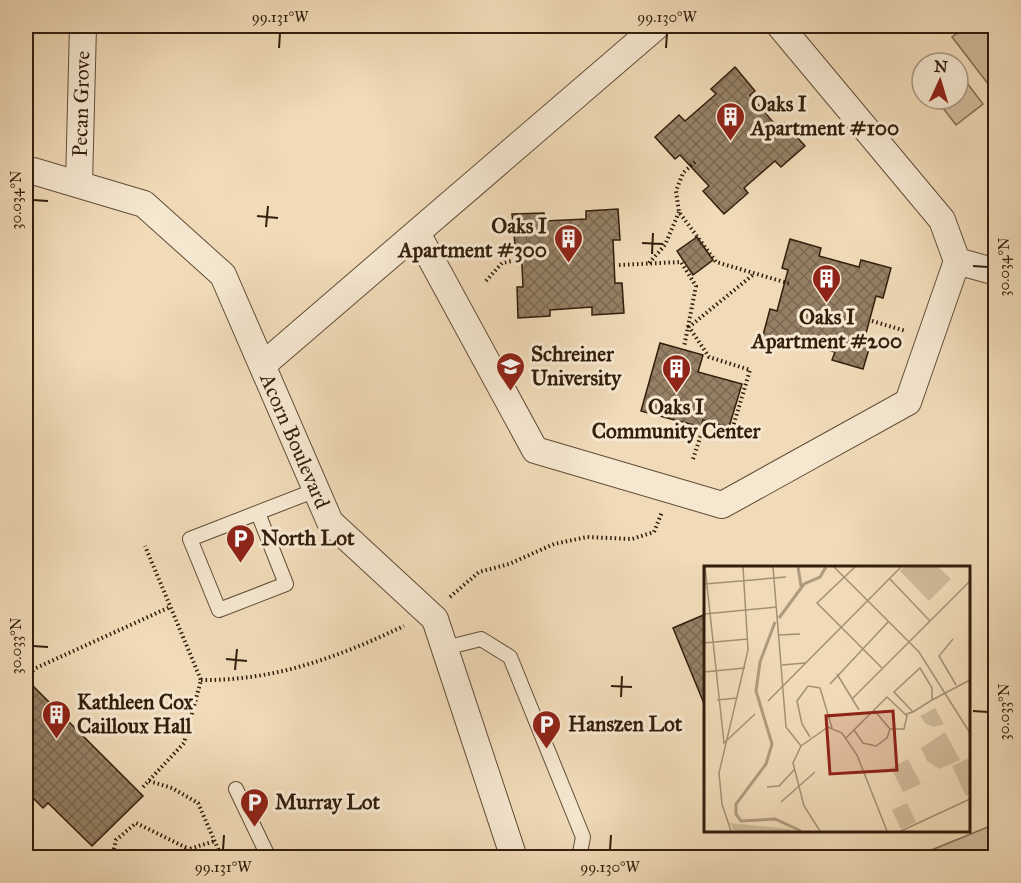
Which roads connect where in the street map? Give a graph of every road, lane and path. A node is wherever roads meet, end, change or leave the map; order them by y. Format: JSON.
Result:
{"nodes":[{"id":1,"x":83,"y":26,"type":"edge"},
{"id":2,"x":657,"y":26,"type":"edge"},
{"id":3,"x":780,"y":26,"type":"edge"},
{"id":4,"x":695,"y":162,"type":"dead end"},
{"id":5,"x":26,"y":172,"type":"edge"},
{"id":6,"x":79,"y":184,"type":"junction"},
{"id":7,"x":679,"y":212,"type":"junction"},
{"id":8,"x":417,"y":233,"type":"junction"},
{"id":9,"x":527,"y":258,"type":"dead end"},
{"id":10,"x":957,"y":261,"type":"junction"},
{"id":11,"x":648,"y":264,"type":"junction"},
{"id":12,"x":619,"y":265,"type":"dead end"},
{"id":13,"x":996,"y":272,"type":"edge"},
{"id":14,"x":754,"y":274,"type":"junction"},
{"id":15,"x":486,"y":281,"type":"dead end"},
{"id":16,"x":791,"y":284,"type":"dead end"},
{"id":17,"x":872,"y":321,"type":"dead end"},
{"id":18,"x":689,"y":327,"type":"junction"},
{"id":19,"x":930,"y":339,"type":"junction"},
{"id":20,"x":684,"y":346,"type":"dead end"},
{"id":21,"x":264,"y":364,"type":"junction"},
{"id":22,"x":693,"y":459,"type":"dead end"},
{"id":23,"x":316,"y":490,"type":"junction"},
{"id":24,"x":663,"y":509,"type":"dead end"},
{"id":25,"x":258,"y":513,"type":"junction"},
{"id":26,"x":144,"y":546,"type":"dead end"},
{"id":27,"x":445,"y":601,"type":"dead end"},
{"id":28,"x":170,"y":607,"type":"junction"},
{"id":29,"x":414,"y":621,"type":"dead end"},
{"id":30,"x":445,"y":648,"type":"junction"},
{"id":31,"x":26,"y":677,"type":"edge"},
{"id":32,"x":201,"y":681,"type":"junction"},
{"id":33,"x":149,"y":781,"type":"junction"},
{"id":34,"x":143,"y":787,"type":"dead end"},
{"id":35,"x":236,"y":789,"type":"dead end"},
{"id":36,"x":214,"y":841,"type":"junction"},
{"id":37,"x":189,"y":849,"type":"junction"},
{"id":38,"x":112,"y":858,"type":"edge"},
{"id":39,"x":175,"y":858,"type":"edge"},
{"id":40,"x":222,"y":858,"type":"edge"},
{"id":41,"x":269,"y":858,"type":"edge"},
{"id":42,"x":514,"y":858,"type":"edge"},
{"id":43,"x":579,"y":858,"type":"edge"}],
"edges":[{"from":1,"to":6,"type":"street","name":"Pecan Grove"},
{"from":2,"to":8,"type":"street"},
{"from":3,"to":10,"type":"street"},
{"from":4,"to":7,"type":"path"},
{"from":5,"to":6,"type":"street","name":"Acorn Boulevard"},
{"from":6,"to":21,"type":"street","name":"Acorn Boulevard"},
{"from":7,"to":11,"type":"path"},
{"from":7,"to":14,"type":"path"},
{"from":8,"to":19,"type":"street"},
{"from":8,"to":21,"type":"street"},
{"from":9,"to":15,"type":"path"},
{"from":10,"to":13,"type":"street"},
{"from":10,"to":19,"type":"street"},
{"from":11,"to":12,"type":"path"},
{"from":11,"to":18,"type":"path"},
{"from":14,"to":16,"type":"path"},
{"from":14,"to":18,"type":"path"},
{"from":17,"to":19,"type":"path"},
{"from":18,"to":20,"type":"path"},
{"from":18,"to":22,"type":"path"},
{"from":21,"to":23,"type":"street","name":"Acorn Boulevard"},
{"from":23,"to":25,"type":"lane"},
{"from":23,"to":30,"type":"street","name":"Acorn Boulevard"},
{"from":24,"to":27,"type":"path"},
{"from":25,"to":25,"type":"lane"},
{"from":26,"to":28,"type":"path"},
{"from":28,"to":31,"type":"path"},
{"from":28,"to":32,"type":"path"},
{"from":29,"to":32,"type":"path"},
{"from":30,"to":42,"type":"street","name":"Acorn Boulevard"},
{"from":30,"to":43,"type":"lane"},
{"from":32,"to":33,"type":"path"},
{"from":33,"to":34,"type":"path"},
{"from":33,"to":36,"type":"path"},
{"from":35,"to":41,"type":"lane"},
{"from":36,"to":37,"type":"path"},
{"from":36,"to":40,"type":"path"},
{"from":37,"to":38,"type":"path"},
{"from":37,"to":39,"type":"path"}]}
